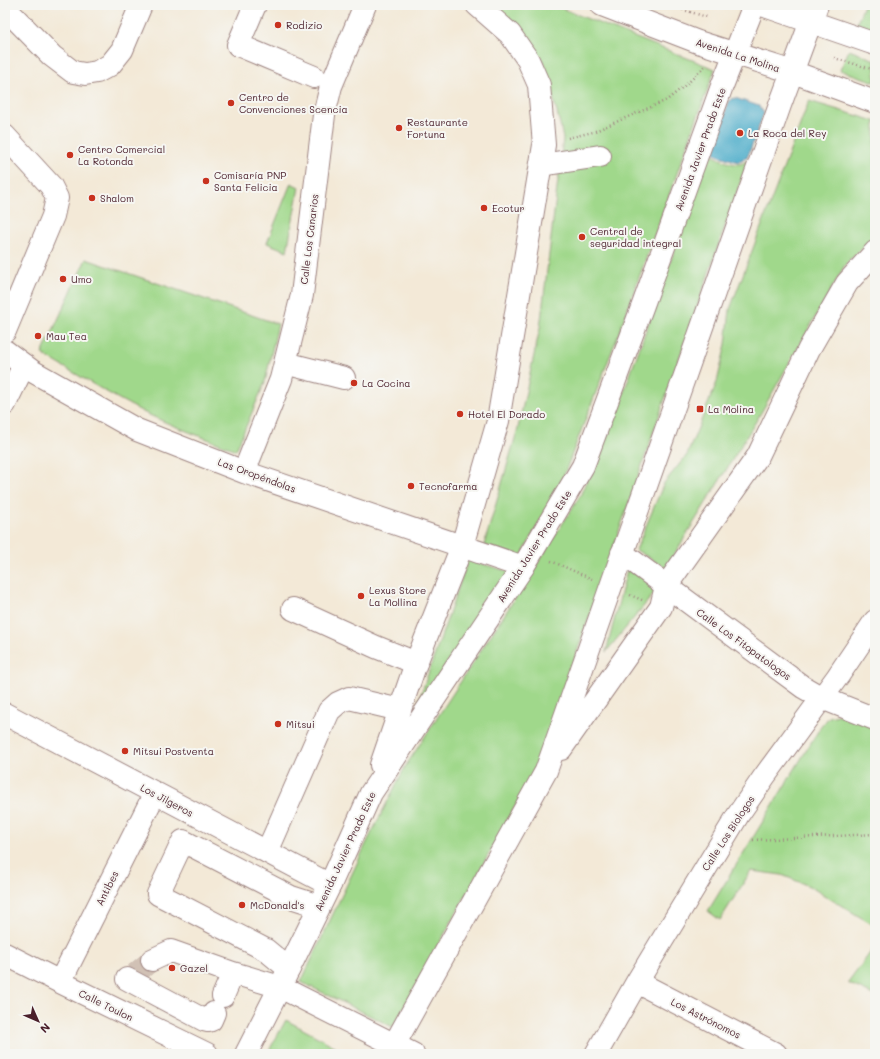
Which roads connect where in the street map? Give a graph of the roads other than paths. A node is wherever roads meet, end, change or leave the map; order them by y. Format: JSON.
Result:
{"nodes":[{"id":1,"x":141,"y":5,"type":"edge"},
{"id":2,"x":255,"y":5,"type":"edge"},
{"id":3,"x":365,"y":5,"type":"edge"},
{"id":4,"x":477,"y":5,"type":"edge"},
{"id":5,"x":602,"y":5,"type":"edge"},
{"id":6,"x":754,"y":5,"type":"edge"},
{"id":7,"x":762,"y":5,"type":"edge"},
{"id":8,"x":5,"y":8,"type":"edge"},
{"id":9,"x":814,"y":14,"type":"edge"},
{"id":10,"x":875,"y":44,"type":"edge"},
{"id":11,"x":734,"y":54,"type":"junction"},
{"id":12,"x":793,"y":72,"type":"junction"},
{"id":13,"x":314,"y":77,"type":"dead end"},
{"id":14,"x":875,"y":102,"type":"edge"},
{"id":15,"x":5,"y":136,"type":"edge"},
{"id":16,"x":542,"y":155,"type":"junction"},
{"id":17,"x":600,"y":156,"type":"dead end"},
{"id":18,"x":875,"y":252,"type":"edge"},
{"id":19,"x":5,"y":331,"type":"edge"},
{"id":20,"x":5,"y":351,"type":"edge"},
{"id":21,"x":285,"y":363,"type":"junction"},
{"id":22,"x":24,"y":365,"type":"junction"},
{"id":23,"x":344,"y":378,"type":"dead end"},
{"id":24,"x":5,"y":404,"type":"edge"},
{"id":25,"x":244,"y":472,"type":"junction"},
{"id":26,"x":462,"y":546,"type":"junction"},
{"id":27,"x":622,"y":553,"type":"junction"},
{"id":28,"x":523,"y":567,"type":"junction"},
{"id":29,"x":666,"y":586,"type":"junction"},
{"id":30,"x":293,"y":609,"type":"dead end"},
{"id":31,"x":875,"y":621,"type":"edge"},
{"id":32,"x":416,"y":663,"type":"junction"},
{"id":33,"x":822,"y":698,"type":"junction"},
{"id":34,"x":400,"y":710,"type":"junction"},
{"id":35,"x":5,"y":714,"type":"edge"},
{"id":36,"x":875,"y":719,"type":"edge"},
{"id":37,"x":546,"y":771,"type":"junction"},
{"id":38,"x":155,"y":793,"type":"junction"},
{"id":39,"x":371,"y":794,"type":"junction"},
{"id":40,"x":267,"y":852,"type":"junction"},
{"id":41,"x":330,"y":886,"type":"junction"},
{"id":42,"x":319,"y":906,"type":"junction"},
{"id":43,"x":5,"y":954,"type":"edge"},
{"id":44,"x":152,"y":960,"type":"tunnel mouth"},
{"id":45,"x":233,"y":973,"type":"junction"},
{"id":46,"x":285,"y":978,"type":"junction"},
{"id":47,"x":60,"y":982,"type":"junction"},
{"id":48,"x":637,"y":982,"type":"junction"},
{"id":49,"x":96,"y":1000,"type":"junction"},
{"id":50,"x":391,"y":1049,"type":"edge"},
{"id":51,"x":207,"y":1054,"type":"edge"},
{"id":52,"x":246,"y":1054,"type":"edge"},
{"id":53,"x":413,"y":1054,"type":"edge"},
{"id":54,"x":596,"y":1054,"type":"edge"},
{"id":55,"x":776,"y":1054,"type":"edge"}],
"edges":[{"from":1,"to":8,"type":"main road"},
{"from":2,"to":13,"type":"main road"},
{"from":3,"to":21,"type":"main road","name":"Calle Los Canarios"},
{"from":4,"to":16,"type":"main road"},
{"from":5,"to":11,"type":"main road","name":"Avenida La Molina"},
{"from":6,"to":11,"type":"main road","name":"Avenida Javier Prado Este"},
{"from":7,"to":9,"type":"main road"},
{"from":9,"to":10,"type":"main road"},
{"from":9,"to":12,"type":"main road"},
{"from":11,"to":12,"type":"main road","name":"Avenida La Molina"},
{"from":11,"to":28,"type":"main road","name":"Avenida Javier Prado Este"},
{"from":12,"to":14,"type":"main road","name":"Avenida La Molina"},
{"from":12,"to":27,"type":"main road"},
{"from":15,"to":19,"type":"main road"},
{"from":16,"to":17,"type":"main road"},
{"from":16,"to":26,"type":"main road"},
{"from":18,"to":29,"type":"main road"},
{"from":20,"to":22,"type":"main road","name":"Las Oropéndolas"},
{"from":21,"to":23,"type":"main road"},
{"from":21,"to":25,"type":"main road","name":"Calle Los Canarios"},
{"from":22,"to":24,"type":"main road"},
{"from":22,"to":25,"type":"main road","name":"Las Oropéndolas"},
{"from":25,"to":26,"type":"main road","name":"Las Oropéndolas"},
{"from":26,"to":28,"type":"main road","name":"Las Oropéndolas"},
{"from":26,"to":32,"type":"main road"},
{"from":27,"to":29,"type":"main road","name":"Calle Los Fitopatologos"},
{"from":27,"to":37,"type":"main road"},
{"from":28,"to":39,"type":"main road","name":"Avenida Javier Prado Este"},
{"from":29,"to":33,"type":"main road","name":"Calle Los Fitopatologos"},
{"from":29,"to":37,"type":"main road"},
{"from":30,"to":32,"type":"main road"},
{"from":31,"to":33,"type":"main road","name":"Calle Los Biologos"},
{"from":32,"to":34,"type":"main road"},
{"from":33,"to":36,"type":"main road","name":"Calle Los Fitopatologos"},
{"from":33,"to":48,"type":"main road","name":"Calle Los Biologos"},
{"from":34,"to":39,"type":"main road"},
{"from":34,"to":40,"type":"main road"},
{"from":35,"to":38,"type":"main road","name":"Los Jilgeros"},
{"from":37,"to":50,"type":"main road"},
{"from":38,"to":40,"type":"main road","name":"Los Jilgeros"},
{"from":38,"to":47,"type":"main road","name":"Antibes"},
{"from":39,"to":41,"type":"main road","name":"Avenida Javier Prado Este"},
{"from":40,"to":41,"type":"main road","name":"Los Jilgeros"},
{"from":41,"to":42,"type":"main road","name":"Avenida Javier Prado Este"},
{"from":42,"to":46,"type":"main road","name":"Avenida Javier Prado Este"},
{"from":42,"to":46,"type":"main road"},
{"from":43,"to":47,"type":"main road","name":"Calle Toulon"},
{"from":44,"to":45,"type":"main road"},
{"from":45,"to":46,"type":"main road"},
{"from":45,"to":49,"type":"main road"},
{"from":46,"to":50,"type":"main road"},
{"from":46,"to":52,"type":"main road","name":"Avenida Javier Prado Este"},
{"from":47,"to":49,"type":"main road","name":"Calle Toulon"},
{"from":48,"to":54,"type":"main road","name":"Calle Los Biologos"},
{"from":48,"to":55,"type":"main road","name":"Los Astrónomos"},
{"from":49,"to":51,"type":"main road","name":"Calle Toulon"},
{"from":50,"to":53,"type":"main road"}]}
